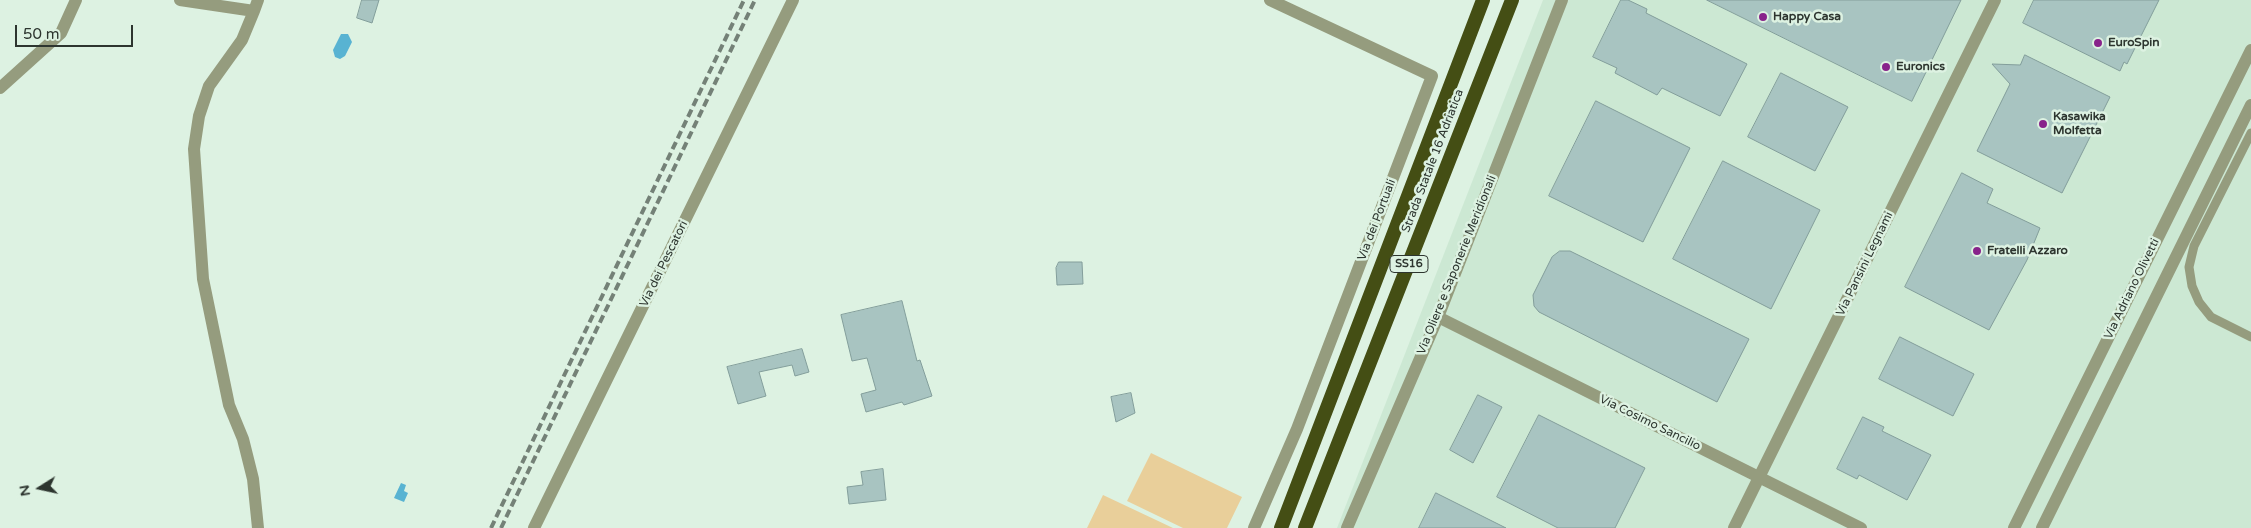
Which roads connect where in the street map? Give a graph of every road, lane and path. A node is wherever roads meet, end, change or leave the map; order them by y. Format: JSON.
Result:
{"nodes":[{"id":1,"x":76,"y":0,"type":"edge"},
{"id":2,"x":180,"y":0,"type":"edge"},
{"id":3,"x":793,"y":0,"type":"edge"},
{"id":4,"x":1270,"y":0,"type":"edge"},
{"id":5,"x":1484,"y":0,"type":"edge"},
{"id":6,"x":1512,"y":0,"type":"edge"},
{"id":7,"x":1562,"y":0,"type":"edge"},
{"id":8,"x":1996,"y":0,"type":"edge"},
{"id":9,"x":256,"y":6,"type":"edge"},
{"id":10,"x":2251,"y":50,"type":"edge"},
{"id":11,"x":0,"y":88,"type":"edge"},
{"id":12,"x":2251,"y":105,"type":"edge"},
{"id":13,"x":2251,"y":133,"type":"edge"},
{"id":14,"x":1438,"y":317,"type":"junction"},
{"id":15,"x":2251,"y":337,"type":"edge"},
{"id":16,"x":1759,"y":477,"type":"junction"},
{"id":17,"x":258,"y":528,"type":"edge"},
{"id":18,"x":534,"y":528,"type":"edge"},
{"id":19,"x":1254,"y":528,"type":"edge"},
{"id":20,"x":1281,"y":528,"type":"edge"},
{"id":21,"x":1305,"y":528,"type":"edge"},
{"id":22,"x":1347,"y":528,"type":"edge"},
{"id":23,"x":1734,"y":528,"type":"edge"},
{"id":24,"x":1861,"y":528,"type":"edge"},
{"id":25,"x":2014,"y":528,"type":"edge"},
{"id":26,"x":2042,"y":528,"type":"edge"}],
"edges":[{"from":1,"to":11,"type":"street"},
{"from":2,"to":9,"type":"street"},
{"from":3,"to":18,"type":"street","name":"Via dei Pescatori"},
{"from":4,"to":19,"type":"street","name":"Via dei Portuali"},
{"from":5,"to":20,"type":"highway","name":"Strada Statale 16 Adriatica","number":"SS16"},
{"from":6,"to":21,"type":"highway","name":"Strada Statale 16 Adriatica","number":"SS16"},
{"from":7,"to":14,"type":"street","name":"Via Oliere e Saponerie Meridionali"},
{"from":8,"to":16,"type":"street","name":"Via Pansini Legnami"},
{"from":9,"to":17,"type":"street"},
{"from":10,"to":25,"type":"street","name":"Via Adriano Olivetti"},
{"from":12,"to":26,"type":"street"},
{"from":13,"to":15,"type":"lane"},
{"from":14,"to":16,"type":"street","name":"Via Cosimo Sancilio"},
{"from":14,"to":22,"type":"street","name":"Via Oliere e Saponerie Meridionali"},
{"from":16,"to":23,"type":"street","name":"Via Pansini Legnami"},
{"from":16,"to":24,"type":"street","name":"Via Cosimo Sancilio"}]}
